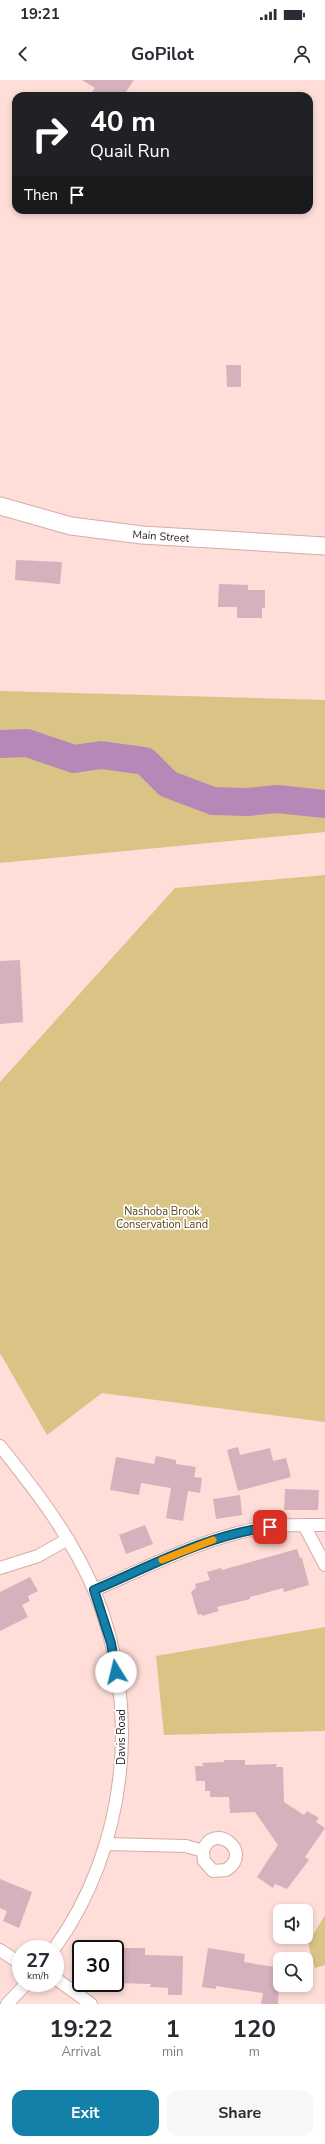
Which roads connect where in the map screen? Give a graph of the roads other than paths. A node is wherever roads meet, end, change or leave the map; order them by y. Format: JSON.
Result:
{"nodes":[{"id":1,"x":0,"y":506,"type":"edge"},
{"id":2,"x":325,"y":546,"type":"edge"},
{"id":3,"x":0,"y":1446,"type":"edge"},
{"id":4,"x":304,"y":1525,"type":"junction"},
{"id":5,"x":325,"y":1525,"type":"edge"},
{"id":6,"x":68,"y":1539,"type":"junction"},
{"id":7,"x":325,"y":1565,"type":"edge"},
{"id":8,"x":0,"y":1568,"type":"edge"},
{"id":9,"x":94,"y":1590,"type":"junction"},
{"id":10,"x":106,"y":1844,"type":"junction"},
{"id":11,"x":203,"y":1851,"type":"dead end"},
{"id":12,"x":61,"y":1940,"type":"edge"},
{"id":13,"x":0,"y":1950,"type":"edge"},
{"id":14,"x":12,"y":1958,"type":"edge"},
{"id":15,"x":64,"y":1984,"type":"edge"},
{"id":16,"x":18,"y":1992,"type":"edge"},
{"id":17,"x":7,"y":2004,"type":"edge"},
{"id":18,"x":91,"y":2004,"type":"edge"}],
"edges":[{"from":1,"to":2,"type":"main road","name":"Main Street"},
{"from":3,"to":6,"type":"street","name":"Davis Road"},
{"from":4,"to":5,"type":"street"},
{"from":4,"to":7,"type":"street"},
{"from":4,"to":9,"type":"street"},
{"from":6,"to":8,"type":"street"},
{"from":6,"to":9,"type":"street","name":"Davis Road"},
{"from":9,"to":10,"type":"street","name":"Davis Road"},
{"from":10,"to":11,"type":"street"},
{"from":10,"to":12,"type":"street","name":"Davis Road"},
{"from":13,"to":14,"type":"street"},
{"from":15,"to":18,"type":"street"},
{"from":16,"to":17,"type":"street"}]}
